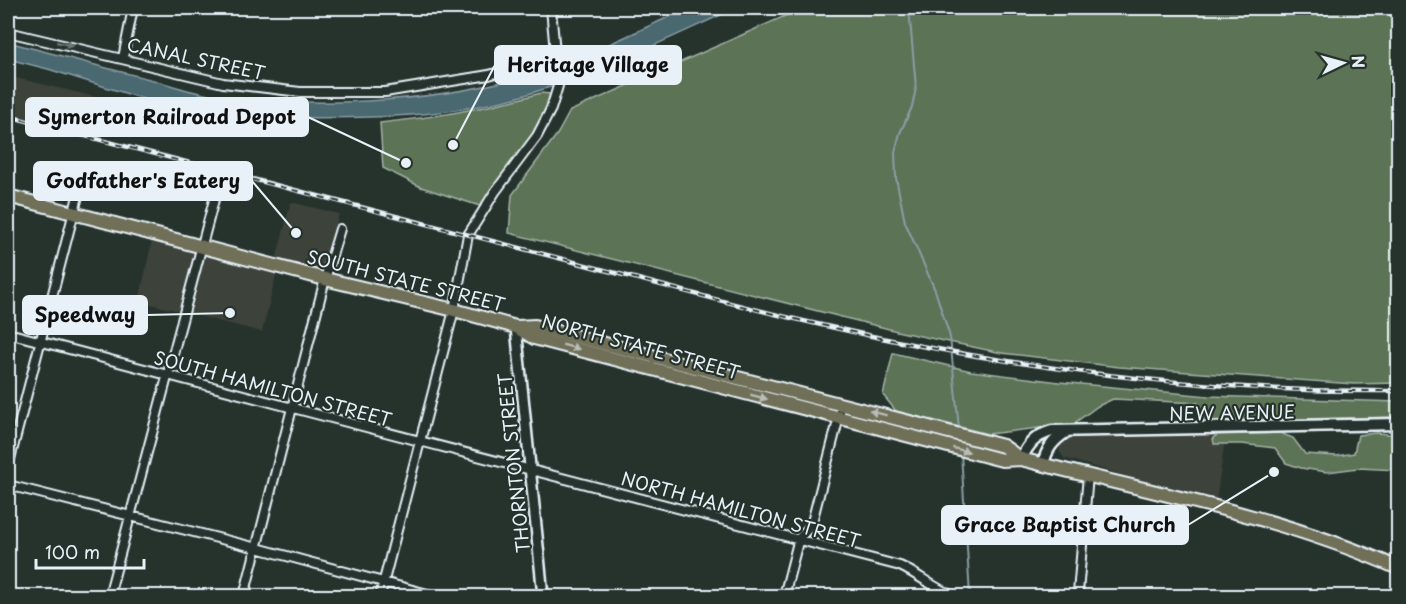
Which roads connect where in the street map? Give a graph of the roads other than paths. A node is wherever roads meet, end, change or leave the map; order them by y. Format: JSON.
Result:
{"nodes":[{"id":1,"x":133,"y":8,"type":"edge"},
{"id":2,"x":551,"y":8,"type":"edge"},
{"id":3,"x":8,"y":32,"type":"edge"},
{"id":4,"x":556,"y":56,"type":"junction"},
{"id":5,"x":123,"y":58,"type":"junction"},
{"id":6,"x":85,"y":169,"type":"dead end"},
{"id":7,"x":8,"y":196,"type":"edge"},
{"id":8,"x":215,"y":196,"type":"dead end"},
{"id":9,"x":73,"y":215,"type":"junction"},
{"id":10,"x":340,"y":229,"type":"dead end"},
{"id":11,"x":201,"y":247,"type":"junction"},
{"id":12,"x":325,"y":279,"type":"junction"},
{"id":13,"x":454,"y":310,"type":"junction"},
{"id":14,"x":516,"y":327,"type":"junction"},
{"id":15,"x":8,"y":333,"type":"edge"},
{"id":16,"x":40,"y":342,"type":"junction"},
{"id":17,"x":166,"y":375,"type":"junction"},
{"id":18,"x":842,"y":404,"type":"junction"},
{"id":19,"x":293,"y":409,"type":"junction"},
{"id":20,"x":839,"y":418,"type":"junction"},
{"id":21,"x":1398,"y":424,"type":"edge"},
{"id":22,"x":1066,"y":432,"type":"junction"},
{"id":23,"x":420,"y":442,"type":"junction"},
{"id":24,"x":1021,"y":459,"type":"junction"},
{"id":25,"x":1043,"y":464,"type":"junction"},
{"id":26,"x":8,"y":467,"type":"edge"},
{"id":27,"x":531,"y":470,"type":"junction"},
{"id":28,"x":1088,"y":475,"type":"junction"},
{"id":29,"x":8,"y":485,"type":"edge"},
{"id":30,"x":130,"y":517,"type":"junction"},
{"id":31,"x":799,"y":538,"type":"junction"},
{"id":32,"x":257,"y":548,"type":"junction"},
{"id":33,"x":1398,"y":568,"type":"edge"},
{"id":34,"x":383,"y":584,"type":"junction"},
{"id":35,"x":936,"y":593,"type":"edge"},
{"id":36,"x":953,"y":596,"type":"edge"},
{"id":37,"x":109,"y":597,"type":"edge"},
{"id":38,"x":244,"y":597,"type":"edge"},
{"id":39,"x":380,"y":597,"type":"edge"},
{"id":40,"x":435,"y":597,"type":"edge"},
{"id":41,"x":543,"y":597,"type":"edge"},
{"id":42,"x":784,"y":597,"type":"edge"},
{"id":43,"x":1080,"y":597,"type":"edge"}],
"edges":[{"from":1,"to":5,"type":"street"},
{"from":2,"to":4,"type":"street"},
{"from":3,"to":5,"type":"street","name":"CANAL STREET","one_way":true},
{"from":4,"to":5,"type":"street","name":"CANAL STREET"},
{"from":4,"to":13,"type":"street"},
{"from":6,"to":9,"type":"street"},
{"from":7,"to":9,"type":"main road","name":"SOUTH STATE STREET"},
{"from":8,"to":11,"type":"street"},
{"from":9,"to":11,"type":"main road","name":"SOUTH STATE STREET"},
{"from":9,"to":16,"type":"street"},
{"from":10,"to":12,"type":"street"},
{"from":11,"to":12,"type":"main road","name":"SOUTH STATE STREET"},
{"from":11,"to":17,"type":"street"},
{"from":12,"to":13,"type":"main road","name":"SOUTH STATE STREET"},
{"from":12,"to":19,"type":"street"},
{"from":13,"to":14,"type":"main road","name":"SOUTH STATE STREET"},
{"from":13,"to":23,"type":"street"},
{"from":14,"to":18,"type":"main road","name":"NORTH STATE STREET"},
{"from":14,"to":20,"type":"main road","name":"NORTH STATE STREET","one_way":true},
{"from":14,"to":27,"type":"street","name":"THORNTON STREET"},
{"from":15,"to":16,"type":"street","name":"SOUTH HAMILTON STREET"},
{"from":16,"to":17,"type":"street","name":"SOUTH HAMILTON STREET"},
{"from":16,"to":26,"type":"street"},
{"from":17,"to":19,"type":"street","name":"SOUTH HAMILTON STREET"},
{"from":17,"to":30,"type":"street"},
{"from":18,"to":20,"type":"street"},
{"from":24,"to":18,"type":"main road","name":"NORTH STATE STREET","one_way":true},
{"from":19,"to":23,"type":"street","name":"SOUTH HAMILTON STREET"},
{"from":19,"to":32,"type":"street"},
{"from":20,"to":24,"type":"main road","name":"NORTH STATE STREET","one_way":true},
{"from":20,"to":31,"type":"street"},
{"from":21,"to":22,"type":"main road","name":"NEW AVENUE"},
{"from":22,"to":24,"type":"main road","name":"NEW AVENUE"},
{"from":22,"to":25,"type":"main road"},
{"from":23,"to":27,"type":"street","name":"SOUTH HAMILTON STREET"},
{"from":23,"to":34,"type":"street"},
{"from":24,"to":25,"type":"main road","name":"NORTH STATE STREET"},
{"from":25,"to":28,"type":"main road","name":"NORTH STATE STREET"},
{"from":27,"to":31,"type":"street","name":"NORTH HAMILTON STREET"},
{"from":27,"to":41,"type":"street","name":"THORNTON STREET"},
{"from":28,"to":33,"type":"main road","name":"NORTH STATE STREET"},
{"from":28,"to":43,"type":"street"},
{"from":29,"to":30,"type":"street"},
{"from":30,"to":32,"type":"street"},
{"from":30,"to":37,"type":"street"},
{"from":31,"to":35,"type":"street","name":"NORTH HAMILTON STREET"},
{"from":31,"to":42,"type":"street"},
{"from":32,"to":34,"type":"street"},
{"from":32,"to":38,"type":"street"},
{"from":34,"to":39,"type":"street"},
{"from":34,"to":40,"type":"street"},
{"from":35,"to":36,"type":"street","name":"NORTH HAMILTON STREET"}]}
